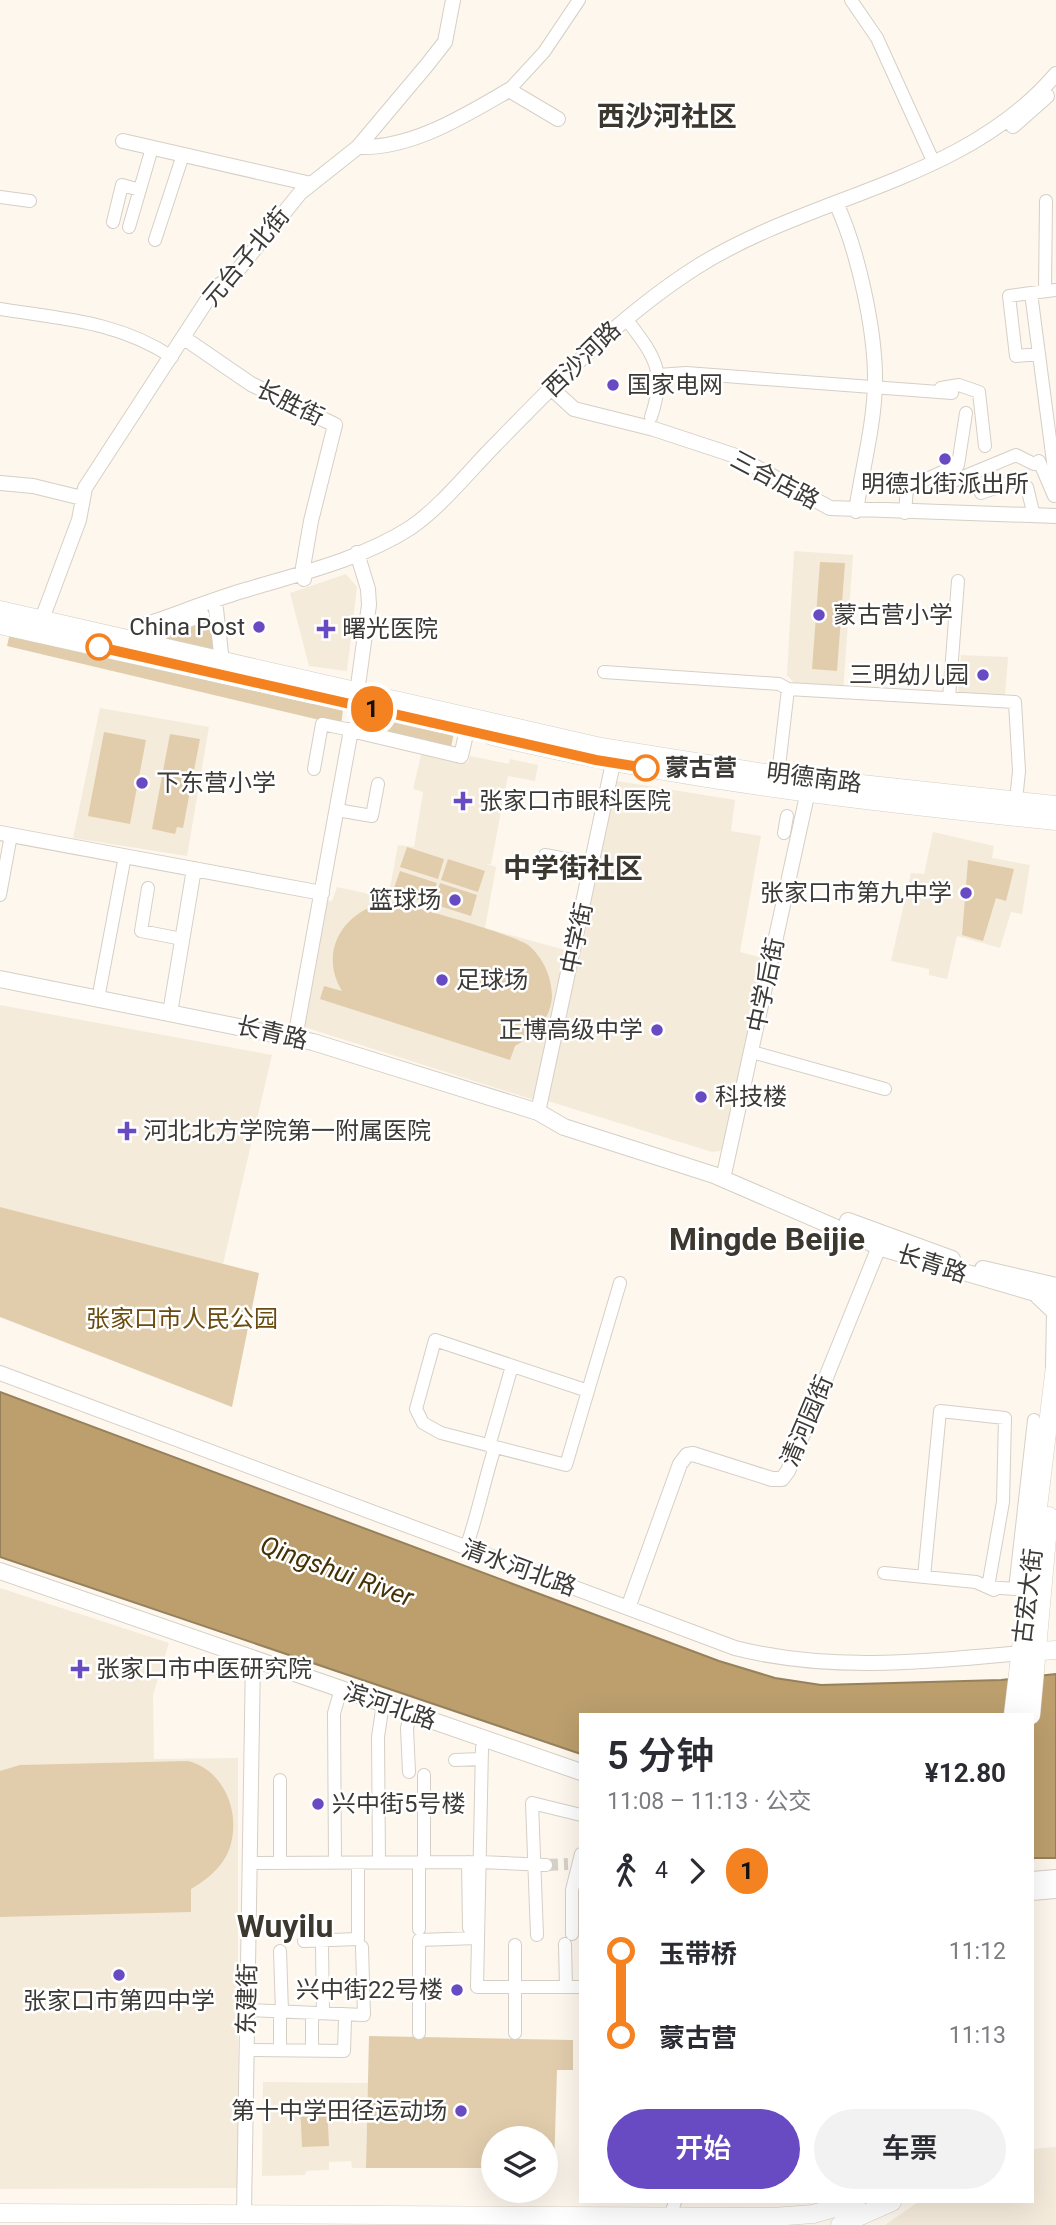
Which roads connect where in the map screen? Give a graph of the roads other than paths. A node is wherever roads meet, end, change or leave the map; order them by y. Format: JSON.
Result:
{"nodes":[{"id":1,"x":453,"y":0,"type":"edge"},
{"id":2,"x":579,"y":0,"type":"edge"},
{"id":3,"x":851,"y":0,"type":"edge"},
{"id":4,"x":1056,"y":74,"type":"edge"},
{"id":5,"x":1056,"y":87,"type":"edge"},
{"id":6,"x":509,"y":90,"type":"junction"},
{"id":7,"x":558,"y":119,"type":"dead end"},
{"id":8,"x":123,"y":141,"type":"dead end"},
{"id":9,"x":358,"y":146,"type":"junction"},
{"id":10,"x":152,"y":148,"type":"junction"},
{"id":11,"x":183,"y":155,"type":"junction"},
{"id":12,"x":934,"y":163,"type":"junction"},
{"id":13,"x":311,"y":184,"type":"junction"},
{"id":14,"x":140,"y":190,"type":"junction"},
{"id":15,"x":0,"y":197,"type":"edge"},
{"id":16,"x":30,"y":201,"type":"dead end"},
{"id":17,"x":1046,"y":201,"type":"dead end"},
{"id":18,"x":838,"y":206,"type":"junction"},
{"id":19,"x":113,"y":222,"type":"dead end"},
{"id":20,"x":129,"y":227,"type":"dead end"},
{"id":21,"x":155,"y":240,"type":"dead end"},
{"id":22,"x":1050,"y":291,"type":"edge"},
{"id":23,"x":1031,"y":293,"type":"junction"},
{"id":24,"x":0,"y":309,"type":"edge"},
{"id":25,"x":630,"y":324,"type":"junction"},
{"id":26,"x":184,"y":338,"type":"junction"},
{"id":27,"x":1039,"y":354,"type":"junction"},
{"id":28,"x":172,"y":357,"type":"junction"},
{"id":29,"x":658,"y":375,"type":"junction"},
{"id":30,"x":875,"y":388,"type":"junction"},
{"id":31,"x":554,"y":391,"type":"junction"},
{"id":32,"x":934,"y":392,"type":"junction"},
{"id":33,"x":952,"y":393,"type":"dead end"},
{"id":34,"x":965,"y":413,"type":"dead end"},
{"id":35,"x":651,"y":416,"type":"dead end"},
{"id":36,"x":1052,"y":424,"type":"edge"},
{"id":37,"x":985,"y":446,"type":"dead end"},
{"id":38,"x":1049,"y":470,"type":"junction"},
{"id":39,"x":0,"y":483,"type":"edge"},
{"id":40,"x":946,"y":484,"type":"dead end"},
{"id":41,"x":1055,"y":491,"type":"edge"},
{"id":42,"x":981,"y":493,"type":"dead end"},
{"id":43,"x":82,"y":498,"type":"junction"},
{"id":44,"x":856,"y":511,"type":"junction"},
{"id":45,"x":905,"y":513,"type":"junction"},
{"id":46,"x":1034,"y":516,"type":"junction"},
{"id":47,"x":1056,"y":516,"type":"edge"},
{"id":48,"x":358,"y":556,"type":"junction"},
{"id":49,"x":303,"y":576,"type":"junction"},
{"id":50,"x":958,"y":581,"type":"dead end"},
{"id":51,"x":216,"y":609,"type":"junction"},
{"id":52,"x":0,"y":610,"type":"edge"},
{"id":53,"x":42,"y":619,"type":"junction"},
{"id":54,"x":0,"y":625,"type":"edge"},
{"id":55,"x":142,"y":650,"type":"junction"},
{"id":56,"x":222,"y":662,"type":"junction"},
{"id":57,"x":604,"y":672,"type":"dead end"},
{"id":58,"x":788,"y":690,"type":"junction"},
{"id":59,"x":357,"y":693,"type":"junction"},
{"id":60,"x":949,"y":698,"type":"junction"},
{"id":61,"x":351,"y":730,"type":"junction"},
{"id":62,"x":467,"y":730,"type":"junction"},
{"id":63,"x":556,"y":744,"type":"junction"},
{"id":64,"x":613,"y":763,"type":"junction"},
{"id":65,"x":314,"y":769,"type":"dead end"},
{"id":66,"x":784,"y":779,"type":"junction"},
{"id":67,"x":378,"y":784,"type":"dead end"},
{"id":68,"x":808,"y":791,"type":"junction"},
{"id":69,"x":1016,"y":801,"type":"junction"},
{"id":70,"x":1056,"y":805,"type":"edge"},
{"id":71,"x":337,"y":810,"type":"junction"},
{"id":72,"x":1056,"y":821,"type":"edge"},
{"id":73,"x":5,"y":834,"type":"edge"},
{"id":74,"x":545,"y":855,"type":"dead end"},
{"id":75,"x":125,"y":856,"type":"junction"},
{"id":76,"x":593,"y":864,"type":"junction"},
{"id":77,"x":194,"y":869,"type":"junction"},
{"id":78,"x":782,"y":880,"type":"dead end"},
{"id":79,"x":148,"y":888,"type":"dead end"},
{"id":80,"x":322,"y":893,"type":"junction"},
{"id":81,"x":0,"y":895,"type":"edge"},
{"id":82,"x":779,"y":910,"type":"junction"},
{"id":83,"x":770,"y":937,"type":"dead end"},
{"id":84,"x":182,"y":939,"type":"junction"},
{"id":85,"x":0,"y":979,"type":"edge"},
{"id":86,"x":98,"y":999,"type":"junction"},
{"id":87,"x":170,"y":1013,"type":"junction"},
{"id":88,"x":295,"y":1038,"type":"junction"},
{"id":89,"x":752,"y":1052,"type":"junction"},
{"id":90,"x":885,"y":1089,"type":"dead end"},
{"id":91,"x":538,"y":1112,"type":"junction"},
{"id":92,"x":724,"y":1174,"type":"junction"},
{"id":93,"x":881,"y":1241,"type":"junction"},
{"id":94,"x":620,"y":1283,"type":"dead end"},
{"id":95,"x":1056,"y":1286,"type":"edge"},
{"id":96,"x":1030,"y":1293,"type":"junction"},
{"id":97,"x":1056,"y":1299,"type":"edge"},
{"id":98,"x":1055,"y":1363,"type":"edge"},
{"id":99,"x":512,"y":1366,"type":"junction"},
{"id":100,"x":0,"y":1373,"type":"edge"},
{"id":101,"x":588,"y":1391,"type":"junction"},
{"id":102,"x":1034,"y":1420,"type":"dead end"},
{"id":103,"x":492,"y":1446,"type":"junction"},
{"id":104,"x":1056,"y":1446,"type":"edge"},
{"id":105,"x":1003,"y":1502,"type":"junction"},
{"id":106,"x":1032,"y":1504,"type":"junction"},
{"id":107,"x":466,"y":1548,"type":"junction"},
{"id":108,"x":0,"y":1571,"type":"edge"},
{"id":109,"x":884,"y":1573,"type":"dead end"},
{"id":110,"x":924,"y":1577,"type":"junction"},
{"id":111,"x":0,"y":1582,"type":"edge"},
{"id":112,"x":988,"y":1587,"type":"junction"},
{"id":113,"x":1029,"y":1593,"type":"junction"},
{"id":114,"x":628,"y":1608,"type":"junction"},
{"id":115,"x":1033,"y":1650,"type":"edge"},
{"id":116,"x":1056,"y":1650,"type":"edge"},
{"id":117,"x":252,"y":1664,"type":"junction"},
{"id":118,"x":339,"y":1694,"type":"junction"},
{"id":119,"x":381,"y":1708,"type":"junction"},
{"id":120,"x":1014,"y":1713,"type":"edge"},
{"id":121,"x":1031,"y":1713,"type":"edge"},
{"id":122,"x":409,"y":1718,"type":"junction"},
{"id":123,"x":483,"y":1749,"type":"junction"},
{"id":124,"x":455,"y":1760,"type":"dead end"},
{"id":125,"x":409,"y":1772,"type":"dead end"},
{"id":126,"x":579,"y":1772,"type":"edge"},
{"id":127,"x":424,"y":1775,"type":"dead end"},
{"id":128,"x":280,"y":1780,"type":"dead end"},
{"id":129,"x":579,"y":1782,"type":"edge"},
{"id":130,"x":579,"y":1815,"type":"edge"},
{"id":131,"x":576,"y":1860,"type":"edge"},
{"id":132,"x":379,"y":1862,"type":"junction"},
{"id":133,"x":421,"y":1862,"type":"junction"},
{"id":134,"x":474,"y":1862,"type":"junction"},
{"id":135,"x":249,"y":1863,"type":"junction"},
{"id":136,"x":280,"y":1863,"type":"junction"},
{"id":137,"x":335,"y":1863,"type":"junction"},
{"id":138,"x":540,"y":1865,"type":"junction"},
{"id":139,"x":358,"y":1870,"type":"dead end"},
{"id":140,"x":1056,"y":1878,"type":"edge"},
{"id":141,"x":1034,"y":1880,"type":"edge"},
{"id":142,"x":1056,"y":1890,"type":"edge"},
{"id":143,"x":1034,"y":1892,"type":"edge"},
{"id":144,"x":419,"y":1929,"type":"dead end"},
{"id":145,"x":474,"y":1933,"type":"junction"},
{"id":146,"x":537,"y":1935,"type":"dead end"},
{"id":147,"x":304,"y":1941,"type":"dead end"},
{"id":148,"x":515,"y":1945,"type":"dead end"},
{"id":149,"x":362,"y":1947,"type":"dead end"},
{"id":150,"x":322,"y":1948,"type":"dead end"},
{"id":151,"x":280,"y":1951,"type":"dead end"},
{"id":152,"x":516,"y":1987,"type":"junction"},
{"id":153,"x":247,"y":2010,"type":"junction"},
{"id":154,"x":281,"y":2015,"type":"junction"},
{"id":155,"x":318,"y":2016,"type":"junction"},
{"id":156,"x":345,"y":2020,"type":"dead end"},
{"id":157,"x":419,"y":2033,"type":"dead end"},
{"id":158,"x":515,"y":2033,"type":"dead end"},
{"id":159,"x":246,"y":2050,"type":"junction"},
{"id":160,"x":280,"y":2050,"type":"junction"},
{"id":161,"x":312,"y":2050,"type":"junction"},
{"id":162,"x":852,"y":2203,"type":"edge"},
{"id":163,"x":890,"y":2203,"type":"edge"},
{"id":164,"x":584,"y":2208,"type":"edge"},
{"id":165,"x":0,"y":2213,"type":"edge"},
{"id":166,"x":244,"y":2214,"type":"junction"},
{"id":167,"x":672,"y":2214,"type":"edge"},
{"id":168,"x":839,"y":2225,"type":"edge"}],
"edges":[{"from":1,"to":9,"type":"street","name":"元台子北街"},
{"from":2,"to":6,"type":"street"},
{"from":3,"to":12,"type":"street"},
{"from":4,"to":12,"type":"street","name":"西沙河路"},
{"from":5,"to":18,"type":"street","name":"西沙河路"},
{"from":6,"to":7,"type":"street"},
{"from":6,"to":9,"type":"street"},
{"from":8,"to":10,"type":"street"},
{"from":9,"to":13,"type":"street","name":"元台子北街"},
{"from":10,"to":11,"type":"street"},
{"from":10,"to":14,"type":"street"},
{"from":11,"to":13,"type":"street"},
{"from":11,"to":21,"type":"street"},
{"from":12,"to":18,"type":"street","name":"西沙河路"},
{"from":13,"to":26,"type":"street","name":"元台子北街"},
{"from":14,"to":19,"type":"street"},
{"from":14,"to":20,"type":"street"},
{"from":15,"to":16,"type":"street"},
{"from":17,"to":22,"type":"street"},
{"from":18,"to":25,"type":"street","name":"西沙河路"},
{"from":18,"to":30,"type":"street"},
{"from":18,"to":31,"type":"street","name":"西沙河路"},
{"from":22,"to":23,"type":"street"},
{"from":23,"to":27,"type":"street"},
{"from":23,"to":27,"type":"street"},
{"from":24,"to":28,"type":"street"},
{"from":25,"to":29,"type":"street"},
{"from":25,"to":31,"type":"street","name":"西沙河路"},
{"from":26,"to":28,"type":"street","name":"元台子北街"},
{"from":26,"to":49,"type":"street","name":"长胜街"},
{"from":27,"to":36,"type":"street"},
{"from":28,"to":43,"type":"street","name":"元台子北街"},
{"from":29,"to":30,"type":"street"},
{"from":29,"to":35,"type":"street"},
{"from":30,"to":32,"type":"street"},
{"from":30,"to":44,"type":"street"},
{"from":31,"to":44,"type":"street","name":"三合店路"},
{"from":31,"to":48,"type":"street","name":"西沙河路"},
{"from":32,"to":33,"type":"street"},
{"from":32,"to":37,"type":"street"},
{"from":34,"to":45,"type":"street"},
{"from":36,"to":38,"type":"street"},
{"from":38,"to":40,"type":"street"},
{"from":38,"to":41,"type":"street"},
{"from":39,"to":43,"type":"street"},
{"from":42,"to":46,"type":"street"},
{"from":43,"to":53,"type":"street","name":"元台子北街"},
{"from":44,"to":45,"type":"street","name":"三合店路"},
{"from":45,"to":46,"type":"street","name":"三合店路"},
{"from":46,"to":47,"type":"street","name":"三合店路"},
{"from":48,"to":49,"type":"street","name":"西沙河路"},
{"from":48,"to":59,"type":"street"},
{"from":49,"to":51,"type":"street","name":"西沙河路"},
{"from":49,"to":55,"type":"street","name":"西沙河路"},
{"from":50,"to":60,"type":"street"},
{"from":51,"to":55,"type":"street","name":"西沙河路"},
{"from":51,"to":56,"type":"street"},
{"from":52,"to":53,"type":"main road","name":"明德南路"},
{"from":53,"to":55,"type":"main road","name":"明德南路"},
{"from":54,"to":55,"type":"main road","name":"明德南路"},
{"from":55,"to":56,"type":"main road","name":"明德南路"},
{"from":55,"to":62,"type":"main road","name":"明德南路"},
{"from":56,"to":59,"type":"main road","name":"明德南路"},
{"from":57,"to":58,"type":"street"},
{"from":58,"to":60,"type":"street"},
{"from":58,"to":66,"type":"street"},
{"from":59,"to":63,"type":"main road","name":"明德南路"},
{"from":60,"to":69,"type":"street"},
{"from":61,"to":62,"type":"street"},
{"from":61,"to":65,"type":"street"},
{"from":61,"to":71,"type":"street"},
{"from":62,"to":63,"type":"main road","name":"明德南路"},
{"from":63,"to":64,"type":"main road","name":"明德南路"},
{"from":63,"to":66,"type":"main road","name":"明德南路"},
{"from":64,"to":66,"type":"main road","name":"明德南路"},
{"from":64,"to":76,"type":"street","name":"中学街"},
{"from":66,"to":68,"type":"main road","name":"明德南路"},
{"from":66,"to":69,"type":"main road","name":"明德南路"},
{"from":67,"to":71,"type":"street"},
{"from":68,"to":72,"type":"main road","name":"明德南路"},
{"from":68,"to":82,"type":"street","name":"中学后街"},
{"from":69,"to":70,"type":"main road","name":"明德南路"},
{"from":71,"to":80,"type":"street"},
{"from":73,"to":75,"type":"street"},
{"from":73,"to":81,"type":"street"},
{"from":74,"to":76,"type":"street"},
{"from":75,"to":77,"type":"street"},
{"from":75,"to":86,"type":"street"},
{"from":76,"to":91,"type":"street","name":"中学街"},
{"from":77,"to":80,"type":"street"},
{"from":77,"to":84,"type":"street"},
{"from":78,"to":82,"type":"street"},
{"from":79,"to":84,"type":"street"},
{"from":80,"to":88,"type":"street"},
{"from":82,"to":83,"type":"street"},
{"from":82,"to":89,"type":"street","name":"中学后街"},
{"from":84,"to":87,"type":"street"},
{"from":85,"to":86,"type":"main road","name":"长青路"},
{"from":86,"to":87,"type":"main road","name":"长青路"},
{"from":87,"to":88,"type":"main road","name":"长青路"},
{"from":88,"to":91,"type":"main road","name":"长青路"},
{"from":89,"to":90,"type":"street"},
{"from":89,"to":92,"type":"street","name":"中学后街"},
{"from":91,"to":92,"type":"main road","name":"长青路"},
{"from":92,"to":93,"type":"main road","name":"长青路"},
{"from":93,"to":95,"type":"main road","name":"长青路"},
{"from":93,"to":96,"type":"main road","name":"长青路"},
{"from":93,"to":114,"type":"street","name":"清河园街"},
{"from":94,"to":101,"type":"street"},
{"from":96,"to":97,"type":"main road","name":"长青路"},
{"from":96,"to":98,"type":"main road"},
{"from":98,"to":106,"type":"main road","name":"古宏大街"},
{"from":99,"to":101,"type":"street"},
{"from":99,"to":103,"type":"street"},
{"from":99,"to":103,"type":"street"},
{"from":100,"to":107,"type":"street","name":"清水河北路"},
{"from":101,"to":103,"type":"street"},
{"from":102,"to":106,"type":"street"},
{"from":103,"to":107,"type":"street"},
{"from":104,"to":115,"type":"main road","name":"古宏大街"},
{"from":105,"to":106,"type":"street"},
{"from":105,"to":110,"type":"street"},
{"from":105,"to":112,"type":"street"},
{"from":106,"to":112,"type":"street"},
{"from":106,"to":113,"type":"main road","name":"古宏大街"},
{"from":107,"to":114,"type":"street","name":"清水河北路"},
{"from":108,"to":117,"type":"main road","name":"滨河北路"},
{"from":109,"to":110,"type":"street"},
{"from":110,"to":112,"type":"street"},
{"from":111,"to":117,"type":"main road","name":"滨河北路"},
{"from":112,"to":113,"type":"street"},
{"from":113,"to":115,"type":"main road","name":"古宏大街"},
{"from":114,"to":115,"type":"street","name":"清水河北路"},
{"from":115,"to":116,"type":"main road","name":"清水河北路"},
{"from":115,"to":120,"type":"main road"},
{"from":115,"to":121,"type":"main road"},
{"from":117,"to":118,"type":"main road","name":"滨河北路"},
{"from":117,"to":135,"type":"street","name":"东建街"},
{"from":118,"to":119,"type":"main road","name":"滨河北路"},
{"from":118,"to":137,"type":"street"},
{"from":119,"to":122,"type":"main road","name":"滨河北路"},
{"from":119,"to":132,"type":"street"},
{"from":122,"to":123,"type":"main road","name":"滨河北路"},
{"from":122,"to":125,"type":"street"},
{"from":123,"to":124,"type":"street"},
{"from":123,"to":126,"type":"main road","name":"滨河北路"},
{"from":123,"to":129,"type":"main road","name":"滨河北路"},
{"from":123,"to":134,"type":"street"},
{"from":127,"to":133,"type":"street"},
{"from":128,"to":136,"type":"street"},
{"from":130,"to":138,"type":"street"},
{"from":131,"to":152,"type":"street"},
{"from":132,"to":133,"type":"street"},
{"from":132,"to":137,"type":"street"},
{"from":133,"to":134,"type":"street"},
{"from":133,"to":144,"type":"street"},
{"from":134,"to":138,"type":"street"},
{"from":134,"to":145,"type":"street"},
{"from":135,"to":136,"type":"street"},
{"from":135,"to":153,"type":"street","name":"东建街"},
{"from":136,"to":137,"type":"street"},
{"from":138,"to":146,"type":"street"},
{"from":139,"to":147,"type":"street"},
{"from":140,"to":141,"type":"main road"},
{"from":142,"to":143,"type":"main road"},
{"from":145,"to":152,"type":"street"},
{"from":145,"to":157,"type":"street"},
{"from":148,"to":152,"type":"street"},
{"from":149,"to":155,"type":"street"},
{"from":150,"to":155,"type":"street"},
{"from":151,"to":154,"type":"street"},
{"from":152,"to":158,"type":"street"},
{"from":153,"to":154,"type":"street"},
{"from":153,"to":159,"type":"street","name":"东建街"},
{"from":154,"to":155,"type":"street"},
{"from":154,"to":160,"type":"street"},
{"from":155,"to":161,"type":"street"},
{"from":156,"to":161,"type":"street"},
{"from":159,"to":160,"type":"street"},
{"from":159,"to":166,"type":"street","name":"东建街"},
{"from":160,"to":161,"type":"street"},
{"from":162,"to":167,"type":"main road"},
{"from":163,"to":168,"type":"main road"},
{"from":164,"to":166,"type":"main road"},
{"from":164,"to":167,"type":"main road"},
{"from":165,"to":166,"type":"main road"}]}
